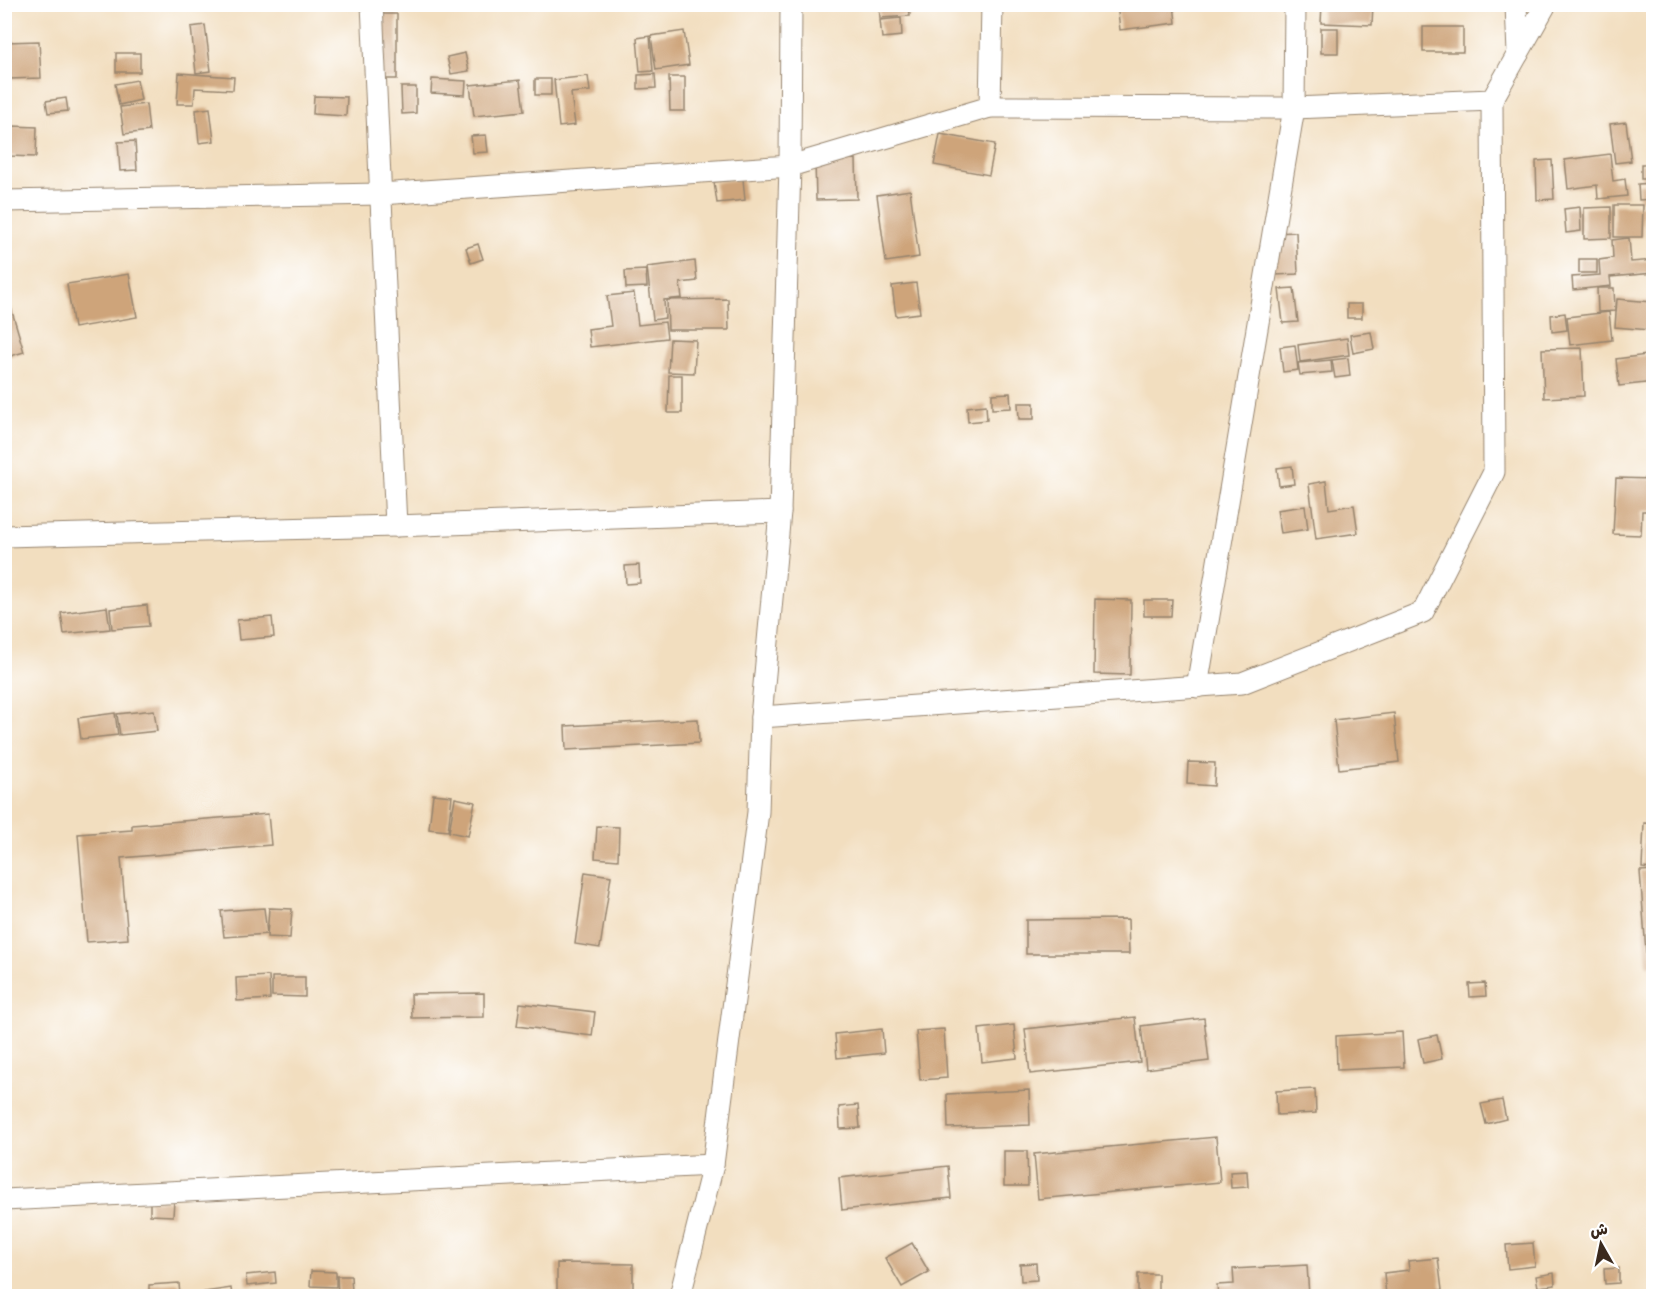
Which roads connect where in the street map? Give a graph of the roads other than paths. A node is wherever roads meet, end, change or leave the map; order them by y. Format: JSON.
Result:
{"nodes":[{"id":1,"x":372,"y":4,"type":"edge"},
{"id":2,"x":791,"y":4,"type":"edge"},
{"id":3,"x":992,"y":4,"type":"edge"},
{"id":4,"x":1294,"y":4,"type":"edge"},
{"id":5,"x":1516,"y":4,"type":"edge"},
{"id":6,"x":1546,"y":4,"type":"edge"},
{"id":7,"x":1518,"y":54,"type":"junction"},
{"id":8,"x":1492,"y":100,"type":"junction"},
{"id":9,"x":990,"y":108,"type":"junction"},
{"id":10,"x":1294,"y":108,"type":"junction"},
{"id":11,"x":790,"y":166,"type":"junction"},
{"id":12,"x":380,"y":194,"type":"junction"},
{"id":13,"x":4,"y":201,"type":"edge"},
{"id":14,"x":780,"y":512,"type":"junction"},
{"id":15,"x":396,"y":526,"type":"junction"},
{"id":16,"x":4,"y":536,"type":"edge"},
{"id":17,"x":1197,"y":687,"type":"junction"},
{"id":18,"x":760,"y":717,"type":"junction"},
{"id":19,"x":714,"y":1165,"type":"junction"},
{"id":20,"x":4,"y":1200,"type":"edge"},
{"id":21,"x":680,"y":1296,"type":"edge"}],
"edges":[{"from":1,"to":12,"type":"street"},
{"from":2,"to":11,"type":"street"},
{"from":3,"to":9,"type":"street"},
{"from":4,"to":10,"type":"street"},
{"from":5,"to":7,"type":"street"},
{"from":6,"to":7,"type":"street"},
{"from":7,"to":8,"type":"street"},
{"from":8,"to":10,"type":"street"},
{"from":8,"to":17,"type":"street"},
{"from":9,"to":10,"type":"street"},
{"from":9,"to":11,"type":"street"},
{"from":10,"to":17,"type":"street"},
{"from":11,"to":12,"type":"street"},
{"from":11,"to":14,"type":"street"},
{"from":12,"to":13,"type":"street"},
{"from":12,"to":15,"type":"street"},
{"from":14,"to":15,"type":"street"},
{"from":14,"to":18,"type":"street"},
{"from":15,"to":16,"type":"street"},
{"from":17,"to":18,"type":"street"},
{"from":18,"to":19,"type":"street"},
{"from":19,"to":20,"type":"street"},
{"from":19,"to":21,"type":"street"}]}
